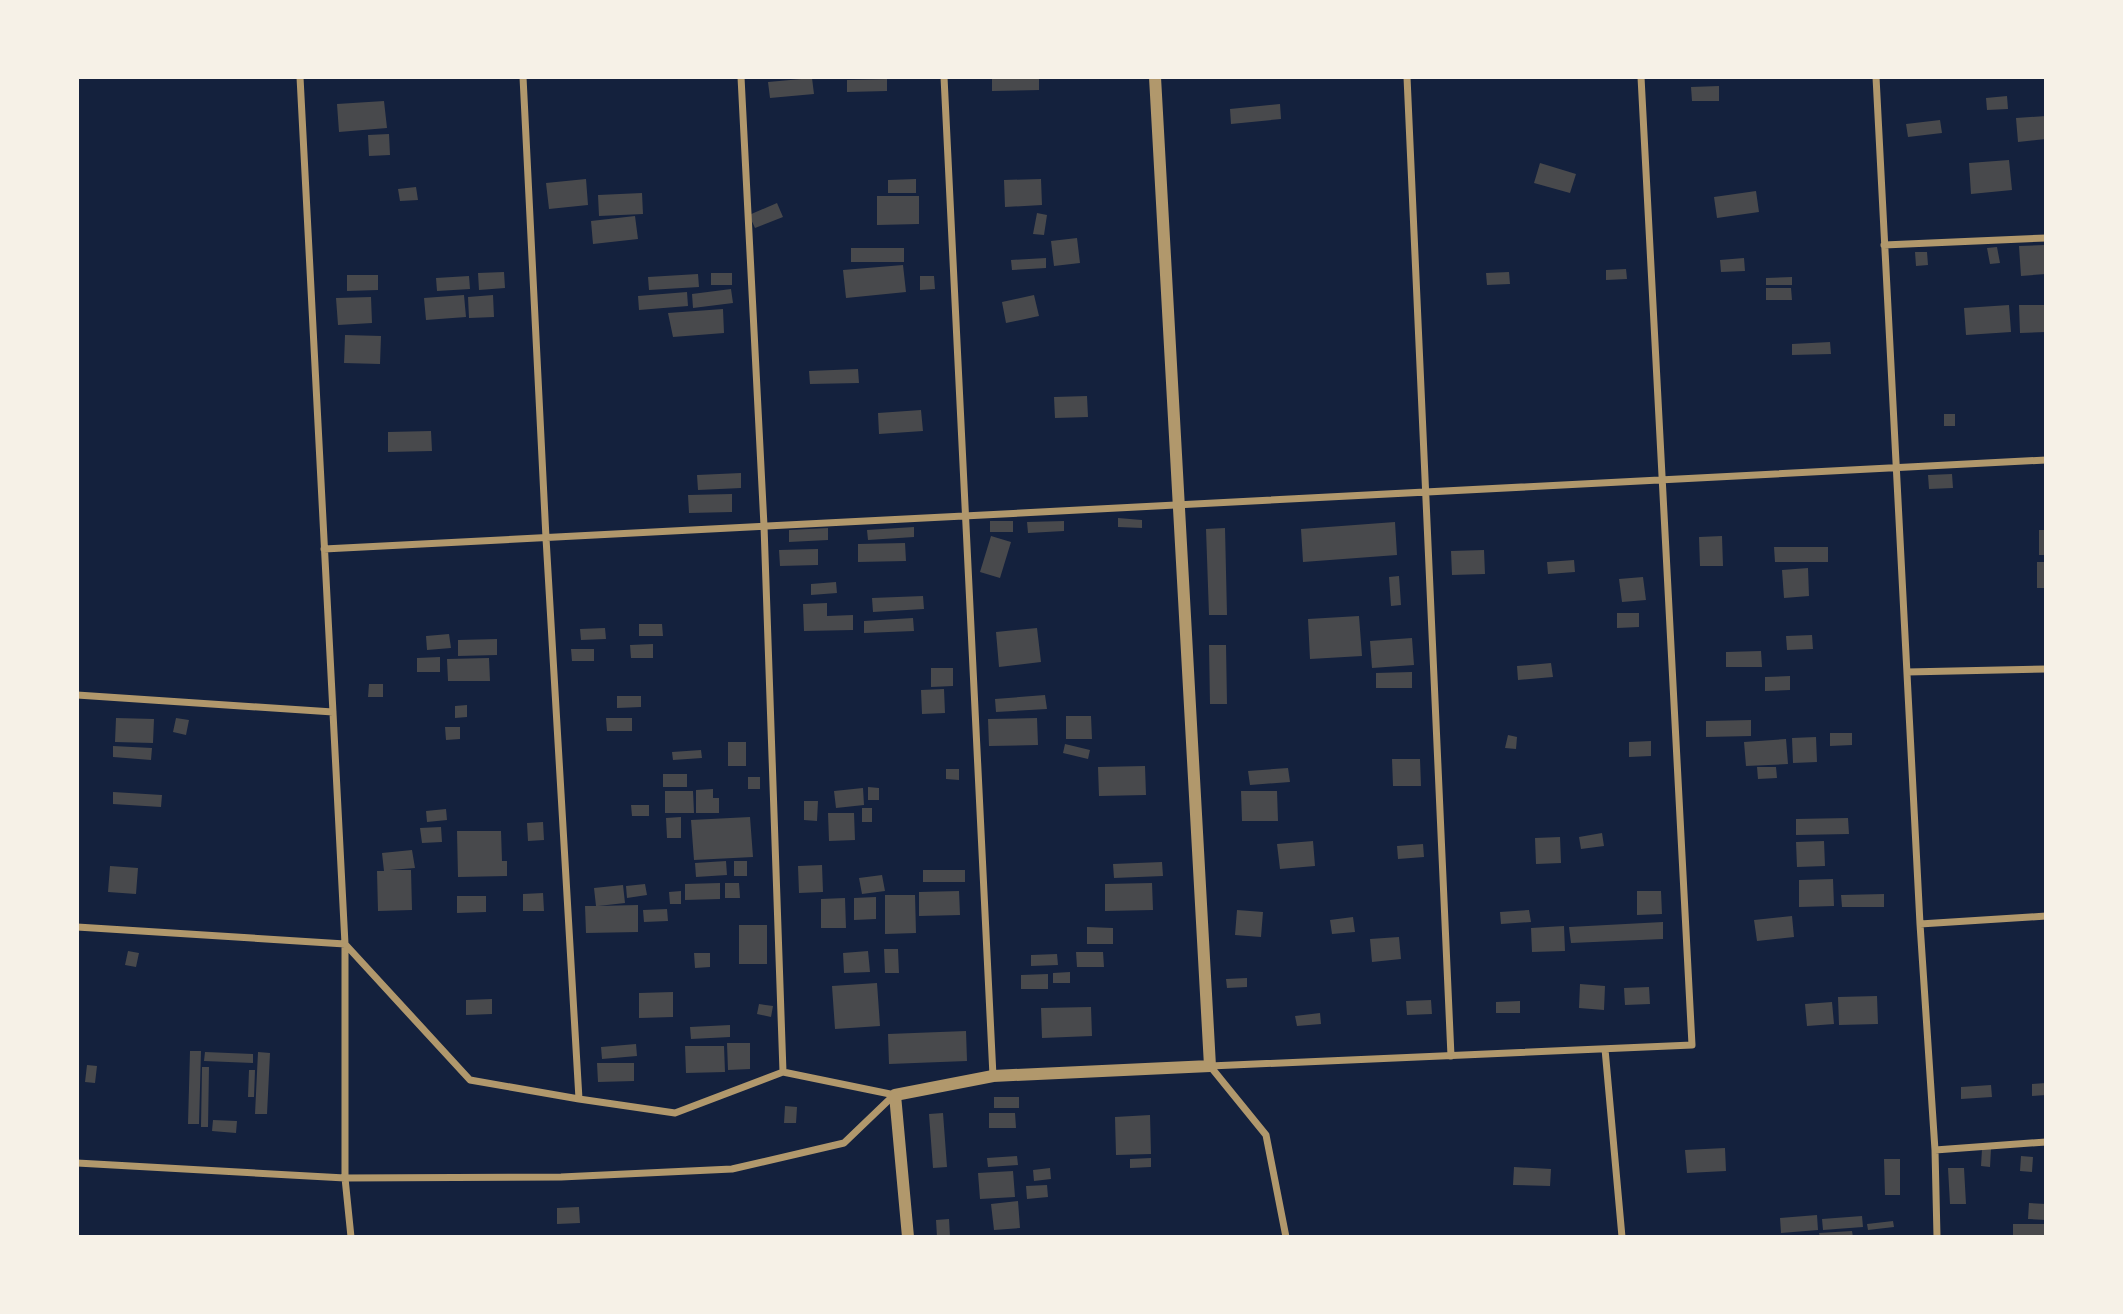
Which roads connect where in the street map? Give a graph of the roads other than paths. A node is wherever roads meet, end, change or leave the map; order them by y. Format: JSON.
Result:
{"nodes":[{"id":1,"x":300,"y":77,"type":"edge"},
{"id":2,"x":523,"y":77,"type":"edge"},
{"id":3,"x":741,"y":77,"type":"edge"},
{"id":4,"x":944,"y":77,"type":"edge"},
{"id":5,"x":1155,"y":77,"type":"edge"},
{"id":6,"x":1407,"y":77,"type":"edge"},
{"id":7,"x":1641,"y":77,"type":"edge"},
{"id":8,"x":1876,"y":77,"type":"edge"},
{"id":9,"x":2046,"y":238,"type":"edge"},
{"id":10,"x":1884,"y":245,"type":"junction"},
{"id":11,"x":2046,"y":460,"type":"edge"},
{"id":12,"x":1896,"y":468,"type":"junction"},
{"id":13,"x":1661,"y":480,"type":"junction"},
{"id":14,"x":1425,"y":492,"type":"junction"},
{"id":15,"x":1177,"y":505,"type":"junction"},
{"id":16,"x":965,"y":516,"type":"junction"},
{"id":17,"x":764,"y":526,"type":"junction"},
{"id":18,"x":546,"y":538,"type":"junction"},
{"id":19,"x":324,"y":549,"type":"junction"},
{"id":20,"x":2046,"y":669,"type":"edge"},
{"id":21,"x":1907,"y":672,"type":"junction"},
{"id":22,"x":77,"y":695,"type":"edge"},
{"id":23,"x":333,"y":712,"type":"junction"},
{"id":24,"x":2046,"y":916,"type":"edge"},
{"id":25,"x":1920,"y":924,"type":"junction"},
{"id":26,"x":77,"y":928,"type":"edge"},
{"id":27,"x":345,"y":944,"type":"junction"},
{"id":28,"x":1605,"y":1049,"type":"junction"},
{"id":29,"x":1451,"y":1056,"type":"junction"},
{"id":30,"x":1210,"y":1066,"type":"junction"},
{"id":31,"x":783,"y":1072,"type":"junction"},
{"id":32,"x":993,"y":1076,"type":"junction"},
{"id":33,"x":895,"y":1095,"type":"junction"},
{"id":34,"x":579,"y":1099,"type":"junction"},
{"id":35,"x":2046,"y":1142,"type":"edge"},
{"id":36,"x":1935,"y":1150,"type":"junction"},
{"id":37,"x":77,"y":1163,"type":"edge"},
{"id":38,"x":345,"y":1178,"type":"junction"},
{"id":39,"x":351,"y":1237,"type":"edge"},
{"id":40,"x":908,"y":1237,"type":"edge"},
{"id":41,"x":1286,"y":1237,"type":"edge"},
{"id":42,"x":1622,"y":1237,"type":"edge"},
{"id":43,"x":1937,"y":1237,"type":"edge"}],
"edges":[{"from":1,"to":19,"type":"street"},
{"from":2,"to":18,"type":"street"},
{"from":3,"to":17,"type":"street"},
{"from":4,"to":16,"type":"street"},
{"from":5,"to":15,"type":"street"},
{"from":6,"to":14,"type":"street"},
{"from":7,"to":13,"type":"street"},
{"from":8,"to":10,"type":"street"},
{"from":9,"to":10,"type":"street"},
{"from":10,"to":12,"type":"street"},
{"from":11,"to":12,"type":"street"},
{"from":12,"to":13,"type":"street"},
{"from":12,"to":21,"type":"street"},
{"from":13,"to":14,"type":"street"},
{"from":13,"to":28,"type":"street"},
{"from":14,"to":15,"type":"street"},
{"from":14,"to":29,"type":"street"},
{"from":15,"to":16,"type":"street"},
{"from":15,"to":30,"type":"street"},
{"from":16,"to":17,"type":"street"},
{"from":16,"to":32,"type":"street"},
{"from":17,"to":18,"type":"street"},
{"from":17,"to":31,"type":"street"},
{"from":18,"to":19,"type":"street"},
{"from":18,"to":34,"type":"street"},
{"from":19,"to":23,"type":"street"},
{"from":20,"to":21,"type":"street"},
{"from":21,"to":25,"type":"street"},
{"from":22,"to":23,"type":"street"},
{"from":23,"to":27,"type":"street"},
{"from":24,"to":25,"type":"street"},
{"from":25,"to":36,"type":"street"},
{"from":26,"to":27,"type":"street"},
{"from":27,"to":34,"type":"street"},
{"from":27,"to":38,"type":"street"},
{"from":28,"to":29,"type":"street"},
{"from":28,"to":42,"type":"street"},
{"from":29,"to":30,"type":"street"},
{"from":30,"to":32,"type":"street"},
{"from":30,"to":41,"type":"street"},
{"from":31,"to":33,"type":"street"},
{"from":31,"to":34,"type":"street"},
{"from":32,"to":33,"type":"street"},
{"from":33,"to":38,"type":"street"},
{"from":33,"to":40,"type":"street"},
{"from":35,"to":36,"type":"street"},
{"from":36,"to":43,"type":"street"},
{"from":37,"to":38,"type":"street"},
{"from":38,"to":39,"type":"street"}]}
